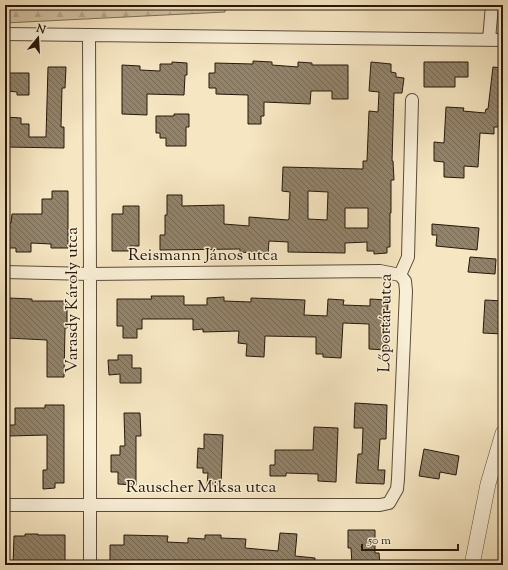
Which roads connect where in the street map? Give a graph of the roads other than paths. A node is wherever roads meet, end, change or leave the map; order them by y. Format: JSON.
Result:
{"nodes":[{"id":1,"x":492,"y":5,"type":"edge"},
{"id":2,"x":5,"y":34,"type":"edge"},
{"id":3,"x":89,"y":34,"type":"junction"},
{"id":4,"x":489,"y":40,"type":"junction"},
{"id":5,"x":503,"y":40,"type":"edge"},
{"id":6,"x":412,"y":100,"type":"dead end"},
{"id":7,"x":5,"y":272,"type":"edge"},
{"id":8,"x":90,"y":274,"type":"junction"},
{"id":9,"x":400,"y":275,"type":"junction"},
{"id":10,"x":503,"y":433,"type":"edge"},
{"id":11,"x":394,"y":497,"type":"joint"},
{"id":12,"x":5,"y":505,"type":"edge"},
{"id":13,"x":90,"y":506,"type":"junction"},
{"id":14,"x":90,"y":565,"type":"edge"},
{"id":15,"x":472,"y":565,"type":"edge"}],
"edges":[{"from":1,"to":4,"type":"street"},
{"from":2,"to":3,"type":"street"},
{"from":3,"to":4,"type":"street"},
{"from":3,"to":8,"type":"street","name":"Varasdy Károly utca"},
{"from":4,"to":5,"type":"street"},
{"from":6,"to":9,"type":"street","name":"Lőportár utca"},
{"from":7,"to":8,"type":"street","name":"Reismann János utca"},
{"from":8,"to":9,"type":"street","name":"Reismann János utca"},
{"from":8,"to":13,"type":"street","name":"Varasdy Károly utca"},
{"from":9,"to":11,"type":"street","name":"Lőportár utca"},
{"from":10,"to":15,"type":"street"},
{"from":11,"to":13,"type":"street","name":"Rauscher Miksa utca"},
{"from":12,"to":13,"type":"street","name":"Rauscher Miksa utca"},
{"from":13,"to":14,"type":"street","name":"Varasdy Károly utca"}]}
